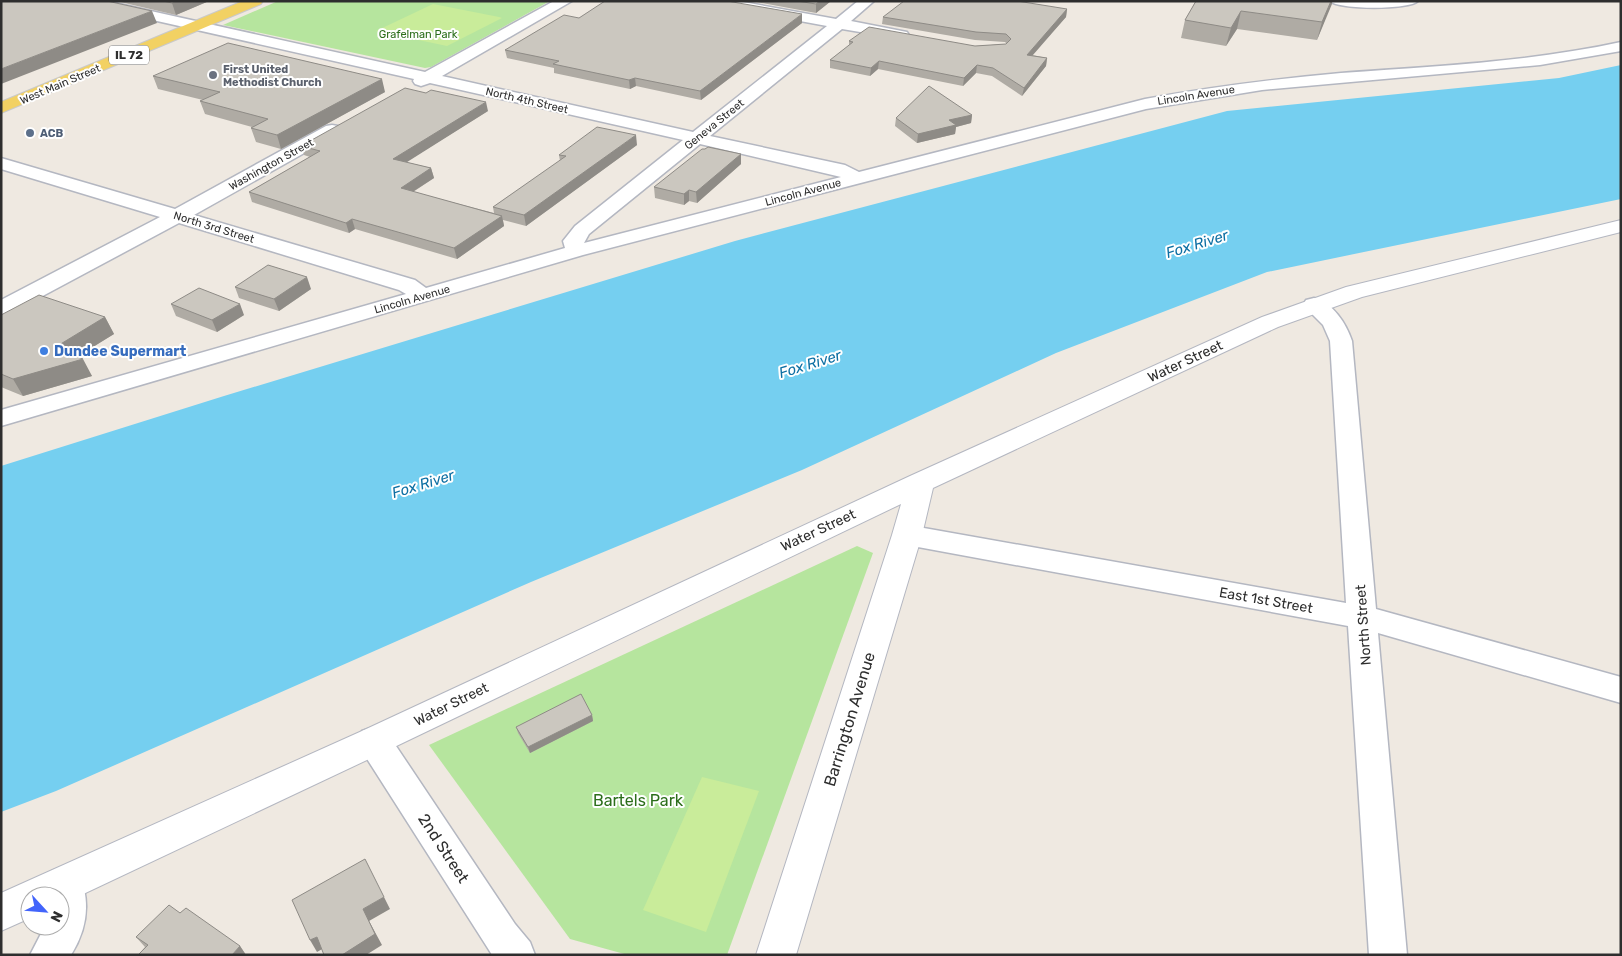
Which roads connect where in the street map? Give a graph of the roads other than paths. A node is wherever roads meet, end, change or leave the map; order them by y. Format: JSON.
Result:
{"nodes":[{"id":1,"x":86,"y":1,"type":"edge"},
{"id":2,"x":256,"y":1,"type":"edge"},
{"id":3,"x":565,"y":1,"type":"edge"},
{"id":4,"x":713,"y":1,"type":"edge"},
{"id":5,"x":867,"y":1,"type":"edge"},
{"id":6,"x":1337,"y":1,"type":"edge"},
{"id":7,"x":1411,"y":1,"type":"edge"},
{"id":8,"x":839,"y":24,"type":"junction"},
{"id":9,"x":197,"y":26,"type":"junction"},
{"id":10,"x":915,"y":37,"type":"edge"},
{"id":11,"x":1621,"y":46,"type":"edge"},
{"id":12,"x":427,"y":77,"type":"junction"},
{"id":13,"x":403,"y":90,"type":"edge"},
{"id":14,"x":1,"y":108,"type":"edge"},
{"id":15,"x":346,"y":122,"type":"edge"},
{"id":16,"x":697,"y":137,"type":"junction"},
{"id":17,"x":1,"y":163,"type":"edge"},
{"id":18,"x":855,"y":178,"type":"junction"},
{"id":19,"x":177,"y":216,"type":"junction"},
{"id":20,"x":1621,"y":226,"type":"edge"},
{"id":21,"x":576,"y":251,"type":"junction"},
{"id":22,"x":425,"y":296,"type":"junction"},
{"id":23,"x":1314,"y":305,"type":"junction"},
{"id":24,"x":1,"y":309,"type":"edge"},
{"id":25,"x":1,"y":418,"type":"edge"},
{"id":26,"x":920,"y":482,"type":"junction"},
{"id":27,"x":906,"y":535,"type":"junction"},
{"id":28,"x":1363,"y":618,"type":"junction"},
{"id":29,"x":1621,"y":690,"type":"edge"},
{"id":30,"x":374,"y":741,"type":"junction"},
{"id":31,"x":58,"y":886,"type":"edge"},
{"id":32,"x":20,"y":903,"type":"edge"},
{"id":33,"x":1,"y":912,"type":"edge"},
{"id":34,"x":61,"y":936,"type":"edge"},
{"id":35,"x":49,"y":955,"type":"edge"},
{"id":36,"x":516,"y":955,"type":"edge"},
{"id":37,"x":776,"y":955,"type":"edge"},
{"id":38,"x":1388,"y":955,"type":"edge"}],
"edges":[{"from":1,"to":9,"type":"street","name":"North 4th Street"},
{"from":2,"to":9,"type":"main road","name":"West Main Street","number":"IL 72"},
{"from":3,"to":12,"type":"street"},
{"from":4,"to":8,"type":"street"},
{"from":5,"to":8,"type":"street","name":"Geneva Street"},
{"from":6,"to":7,"type":"street"},
{"from":8,"to":10,"type":"street"},
{"from":8,"to":16,"type":"street","name":"Geneva Street"},
{"from":9,"to":12,"type":"street","name":"North 4th Street"},
{"from":9,"to":14,"type":"main road","name":"West Main Street","number":"IL 72"},
{"from":11,"to":18,"type":"street","name":"Lincoln Avenue"},
{"from":12,"to":13,"type":"street"},
{"from":12,"to":16,"type":"street","name":"North 4th Street"},
{"from":15,"to":19,"type":"street","name":"Washington Street"},
{"from":16,"to":18,"type":"street","name":"North 4th Street"},
{"from":16,"to":21,"type":"street","name":"Geneva Street"},
{"from":17,"to":19,"type":"street","name":"North 3rd Street"},
{"from":18,"to":21,"type":"street","name":"Lincoln Avenue"},
{"from":19,"to":22,"type":"street","name":"North 3rd Street"},
{"from":19,"to":24,"type":"street","name":"Washington Street"},
{"from":20,"to":23,"type":"street","name":"Water Street"},
{"from":21,"to":22,"type":"street","name":"Lincoln Avenue"},
{"from":22,"to":25,"type":"street","name":"Lincoln Avenue"},
{"from":23,"to":26,"type":"street","name":"Water Street"},
{"from":23,"to":28,"type":"street","name":"North Street"},
{"from":26,"to":27,"type":"street","name":"Barrington Avenue"},
{"from":26,"to":30,"type":"street","name":"Water Street"},
{"from":27,"to":28,"type":"street","name":"East 1st Street"},
{"from":27,"to":37,"type":"street","name":"Barrington Avenue"},
{"from":28,"to":29,"type":"street","name":"East 1st Street"},
{"from":28,"to":38,"type":"street","name":"North Street"},
{"from":30,"to":31,"type":"street","name":"Water Street"},
{"from":30,"to":36,"type":"street","name":"2nd Street"},
{"from":32,"to":33,"type":"street"},
{"from":34,"to":35,"type":"street"}]}
